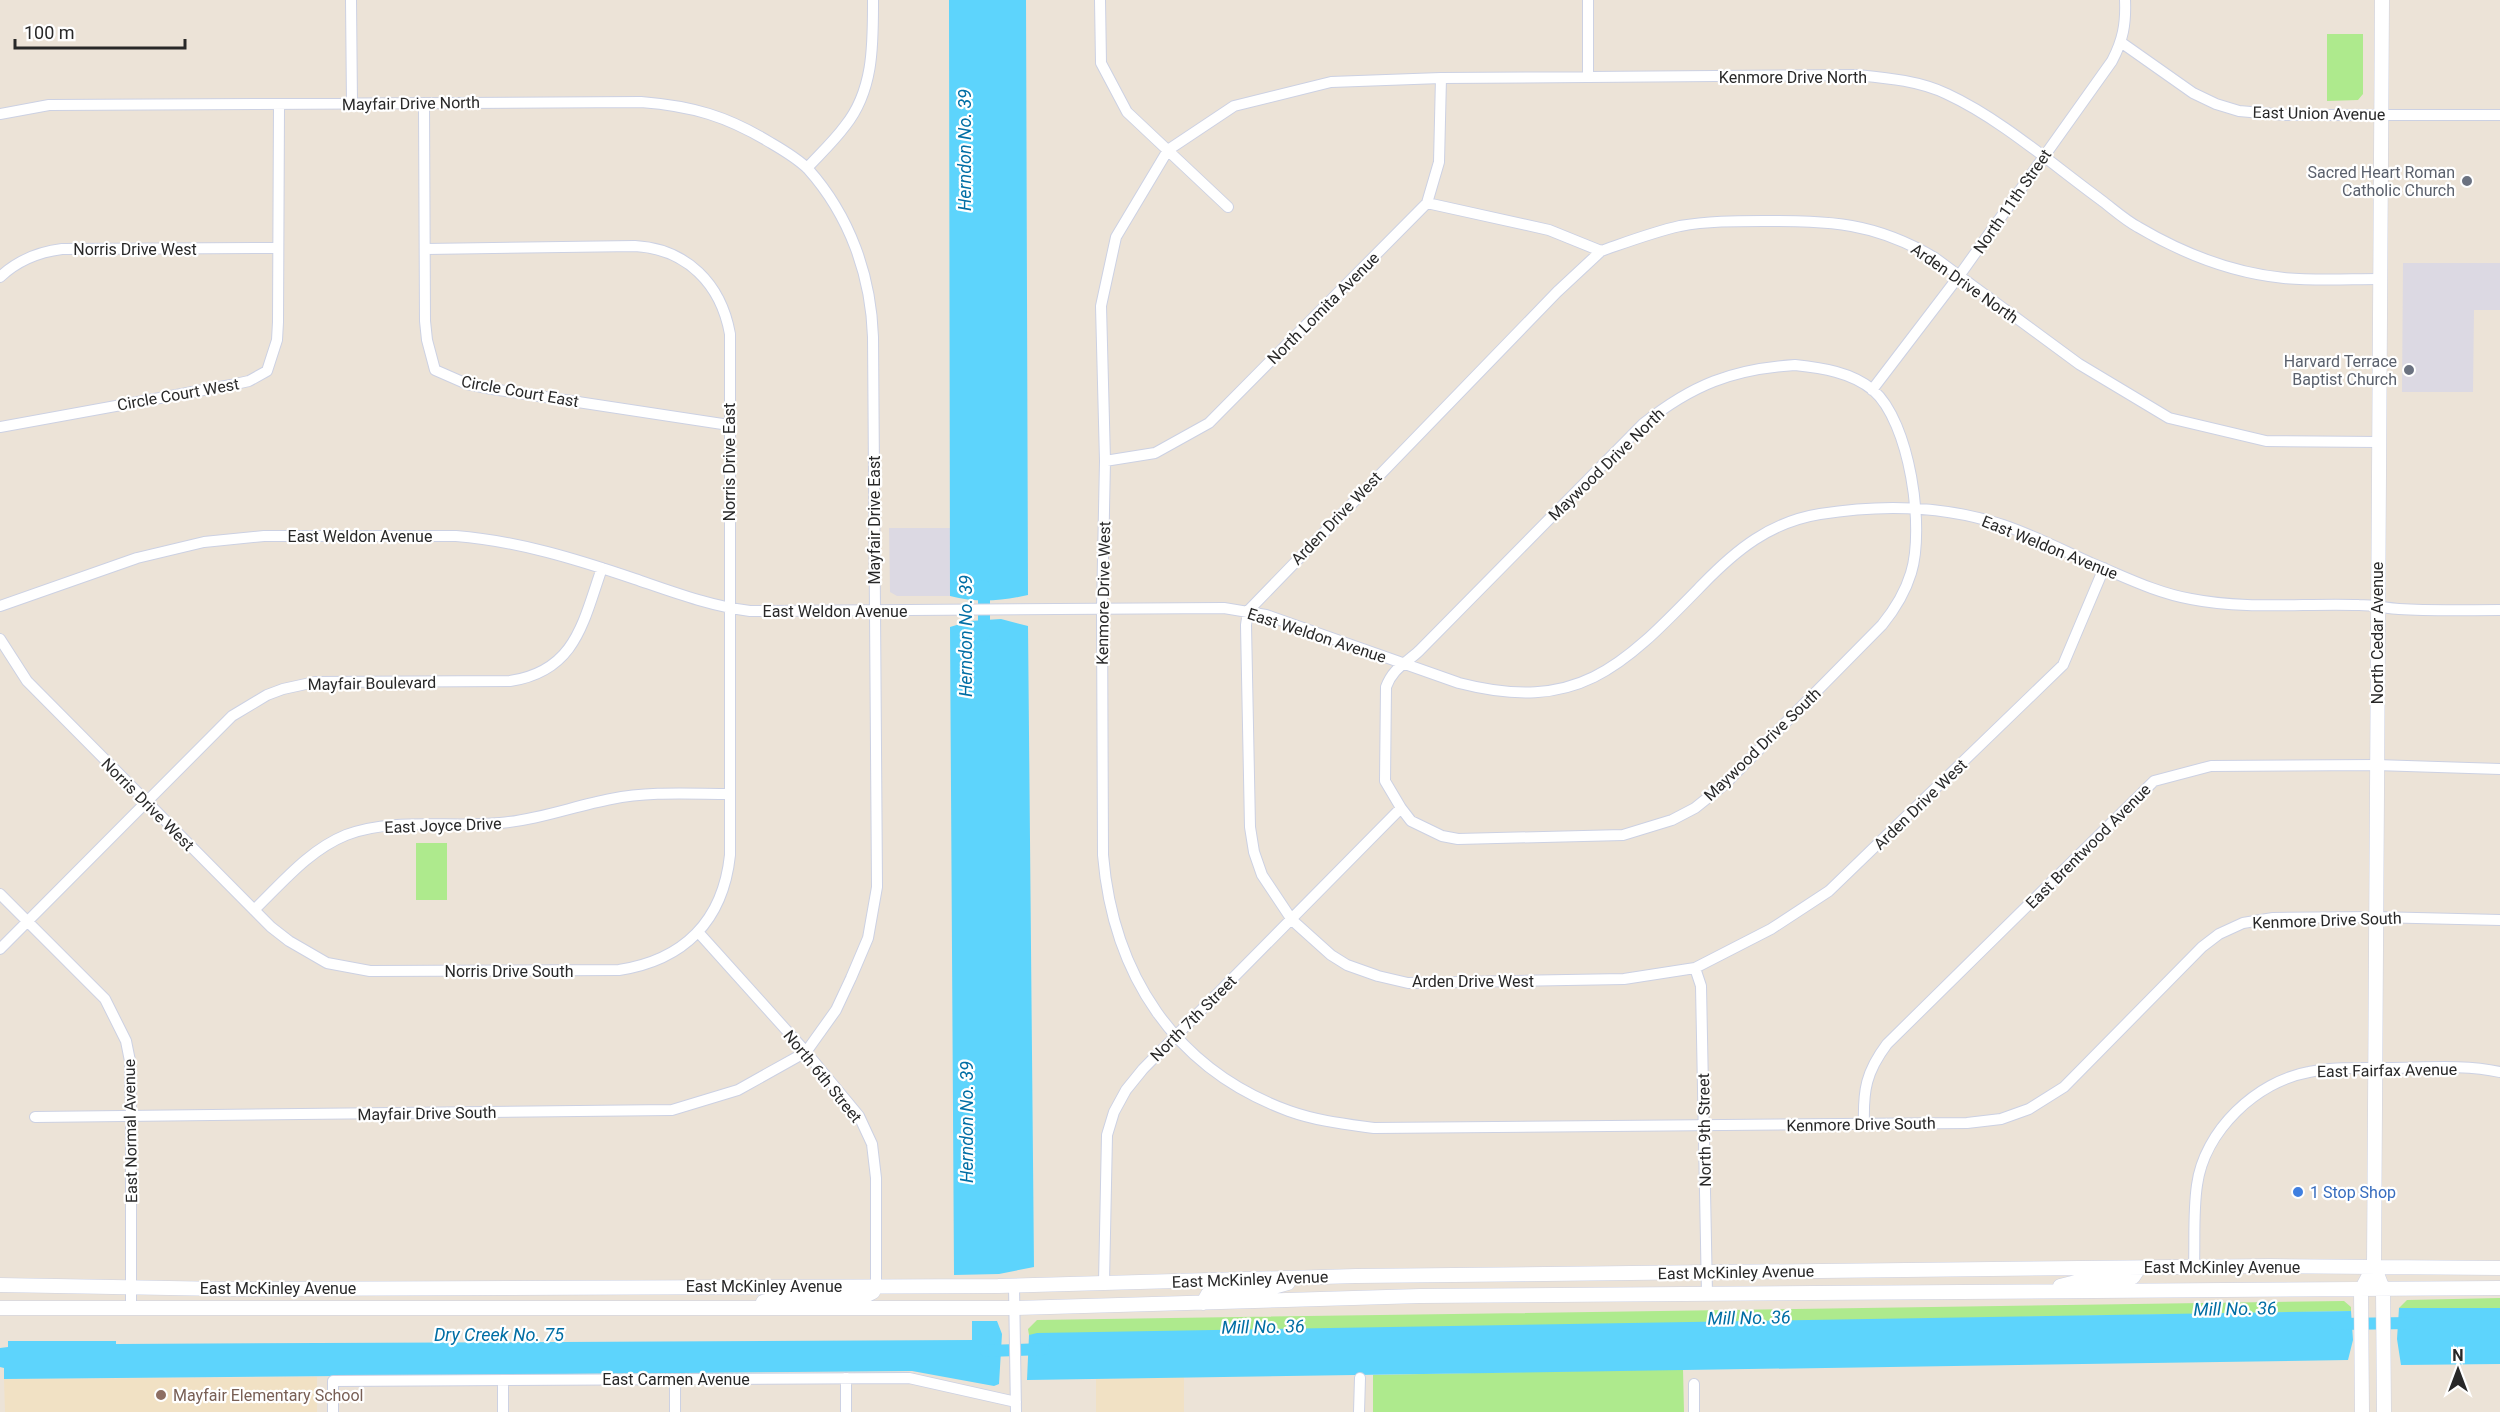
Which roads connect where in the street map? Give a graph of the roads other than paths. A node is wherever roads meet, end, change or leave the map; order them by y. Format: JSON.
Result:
{"nodes":[{"id":1,"x":351,"y":0,"type":"edge"},
{"id":2,"x":873,"y":0,"type":"edge"},
{"id":3,"x":1100,"y":0,"type":"edge"},
{"id":4,"x":1588,"y":0,"type":"edge"},
{"id":5,"x":2126,"y":0,"type":"edge"},
{"id":6,"x":2382,"y":0,"type":"edge"},
{"id":7,"x":2122,"y":43,"type":"junction"},
{"id":8,"x":1588,"y":77,"type":"junction"},
{"id":9,"x":1441,"y":78,"type":"junction"},
{"id":10,"x":424,"y":103,"type":"junction"},
{"id":11,"x":352,"y":104,"type":"junction"},
{"id":12,"x":279,"y":105,"type":"junction"},
{"id":13,"x":0,"y":114,"type":"edge"},
{"id":14,"x":2382,"y":115,"type":"junction"},
{"id":15,"x":2500,"y":115,"type":"edge"},
{"id":16,"x":1168,"y":150,"type":"junction"},
{"id":17,"x":2043,"y":157,"type":"junction"},
{"id":18,"x":807,"y":168,"type":"junction"},
{"id":19,"x":1427,"y":203,"type":"junction"},
{"id":20,"x":1228,"y":207,"type":"dead end"},
{"id":21,"x":278,"y":248,"type":"junction"},
{"id":22,"x":426,"y":249,"type":"junction"},
{"id":23,"x":1601,"y":251,"type":"junction"},
{"id":24,"x":1959,"y":276,"type":"junction"},
{"id":25,"x":0,"y":277,"type":"edge"},
{"id":26,"x":2380,"y":279,"type":"junction"},
{"id":27,"x":1872,"y":390,"type":"junction"},
{"id":28,"x":729,"y":425,"type":"junction"},
{"id":29,"x":0,"y":427,"type":"edge"},
{"id":30,"x":2378,"y":442,"type":"junction"},
{"id":31,"x":1105,"y":461,"type":"junction"},
{"id":32,"x":1914,"y":507,"type":"junction"},
{"id":33,"x":602,"y":568,"type":"junction"},
{"id":34,"x":2104,"y":568,"type":"junction"},
{"id":35,"x":0,"y":606,"type":"edge"},
{"id":36,"x":2378,"y":606,"type":"junction"},
{"id":37,"x":730,"y":609,"type":"junction"},
{"id":38,"x":1102,"y":609,"type":"junction"},
{"id":39,"x":2500,"y":610,"type":"edge"},
{"id":40,"x":874,"y":611,"type":"junction"},
{"id":41,"x":1248,"y":611,"type":"junction"},
{"id":42,"x":0,"y":639,"type":"edge"},
{"id":43,"x":1401,"y":663,"type":"junction"},
{"id":44,"x":2376,"y":765,"type":"junction"},
{"id":45,"x":2500,"y":769,"type":"edge"},
{"id":46,"x":730,"y":794,"type":"junction"},
{"id":47,"x":145,"y":802,"type":"junction"},
{"id":48,"x":1401,"y":808,"type":"junction"},
{"id":49,"x":0,"y":894,"type":"edge"},
{"id":50,"x":255,"y":910,"type":"junction"},
{"id":51,"x":2375,"y":917,"type":"junction"},
{"id":52,"x":1292,"y":920,"type":"junction"},
{"id":53,"x":2500,"y":920,"type":"edge"},
{"id":54,"x":28,"y":922,"type":"junction"},
{"id":55,"x":699,"y":933,"type":"junction"},
{"id":56,"x":0,"y":949,"type":"edge"},
{"id":57,"x":312,"y":956,"type":"joint"},
{"id":58,"x":1695,"y":968,"type":"junction"},
{"id":59,"x":1173,"y":1036,"type":"junction"},
{"id":60,"x":806,"y":1052,"type":"junction"},
{"id":61,"x":2374,"y":1068,"type":"junction"},
{"id":62,"x":2500,"y":1072,"type":"edge"},
{"id":63,"x":132,"y":1116,"type":"junction"},
{"id":64,"x":35,"y":1117,"type":"dead end"},
{"id":65,"x":1864,"y":1124,"type":"junction"},
{"id":66,"x":1704,"y":1125,"type":"junction"},
{"id":67,"x":2374,"y":1266,"type":"junction"},
{"id":68,"x":2194,"y":1267,"type":"junction"},
{"id":69,"x":2139,"y":1268,"type":"junction"},
{"id":70,"x":2500,"y":1268,"type":"edge"},
{"id":71,"x":1706,"y":1272,"type":"junction"},
{"id":72,"x":1307,"y":1277,"type":"junction"},
{"id":73,"x":1104,"y":1283,"type":"junction"},
{"id":74,"x":0,"y":1285,"type":"edge"},
{"id":75,"x":1014,"y":1285,"type":"junction"},
{"id":76,"x":876,"y":1286,"type":"junction"},
{"id":77,"x":131,"y":1287,"type":"junction"},
{"id":78,"x":2500,"y":1288,"type":"edge"},
{"id":79,"x":2383,"y":1289,"type":"junction"},
{"id":80,"x":2361,"y":1290,"type":"junction"},
{"id":81,"x":2041,"y":1291,"type":"junction"},
{"id":82,"x":1707,"y":1294,"type":"junction"},
{"id":83,"x":1203,"y":1303,"type":"junction"},
{"id":84,"x":0,"y":1308,"type":"edge"},
{"id":85,"x":131,"y":1308,"type":"junction"},
{"id":86,"x":731,"y":1308,"type":"junction"},
{"id":87,"x":1016,"y":1308,"type":"junction"},
{"id":88,"x":846,"y":1378,"type":"junction"},
{"id":89,"x":1360,"y":1378,"type":"dead end"},
{"id":90,"x":675,"y":1379,"type":"junction"},
{"id":91,"x":503,"y":1380,"type":"junction"},
{"id":92,"x":1694,"y":1384,"type":"dead end"},
{"id":93,"x":1016,"y":1407,"type":"edge"},
{"id":94,"x":333,"y":1412,"type":"edge"},
{"id":95,"x":503,"y":1412,"type":"edge"},
{"id":96,"x":675,"y":1412,"type":"edge"},
{"id":97,"x":846,"y":1412,"type":"edge"},
{"id":98,"x":1359,"y":1412,"type":"edge"},
{"id":99,"x":1694,"y":1412,"type":"edge"},
{"id":100,"x":2362,"y":1412,"type":"edge"},
{"id":101,"x":2384,"y":1412,"type":"edge"}],
"edges":[{"from":1,"to":11,"type":"street"},
{"from":2,"to":18,"type":"street"},
{"from":3,"to":16,"type":"street"},
{"from":4,"to":8,"type":"street"},
{"from":5,"to":7,"type":"street","name":"North 11th Street"},
{"from":6,"to":14,"type":"main road","name":"North Cedar Avenue"},
{"from":7,"to":14,"type":"street","name":"East Union Avenue"},
{"from":7,"to":17,"type":"street","name":"North 11th Street"},
{"from":8,"to":9,"type":"street","name":"Kenmore Drive North"},
{"from":8,"to":17,"type":"street","name":"Kenmore Drive North"},
{"from":9,"to":16,"type":"street","name":"Kenmore Drive North"},
{"from":9,"to":19,"type":"street","name":"North Lomita Avenue"},
{"from":10,"to":11,"type":"street","name":"Mayfair Drive North"},
{"from":10,"to":18,"type":"street","name":"Mayfair Drive North"},
{"from":10,"to":22,"type":"street","name":"Circle Court East"},
{"from":11,"to":12,"type":"street","name":"Mayfair Drive North"},
{"from":12,"to":13,"type":"street","name":"Mayfair Drive North"},
{"from":12,"to":21,"type":"street","name":"Circle Court West"},
{"from":14,"to":15,"type":"street","name":"East Union Avenue"},
{"from":14,"to":26,"type":"main road","name":"North Cedar Avenue"},
{"from":16,"to":20,"type":"street"},
{"from":16,"to":31,"type":"street","name":"Kenmore Drive West"},
{"from":17,"to":24,"type":"street","name":"North 11th Street"},
{"from":17,"to":26,"type":"street","name":"Kenmore Drive North"},
{"from":18,"to":40,"type":"street","name":"Mayfair Drive East"},
{"from":19,"to":23,"type":"street"},
{"from":19,"to":31,"type":"street","name":"North Lomita Avenue"},
{"from":21,"to":25,"type":"street","name":"Norris Drive West"},
{"from":21,"to":29,"type":"street","name":"Circle Court West"},
{"from":22,"to":28,"type":"street","name":"Circle Court East"},
{"from":22,"to":28,"type":"street","name":"Norris Drive East"},
{"from":23,"to":24,"type":"street","name":"Arden Drive North"},
{"from":23,"to":41,"type":"street","name":"Arden Drive West"},
{"from":24,"to":27,"type":"street","name":"North 11th Street"},
{"from":24,"to":30,"type":"street","name":"Arden Drive North"},
{"from":26,"to":30,"type":"main road","name":"North Cedar Avenue"},
{"from":27,"to":32,"type":"street","name":"Maywood Drive North"},
{"from":27,"to":43,"type":"street","name":"Maywood Drive North"},
{"from":28,"to":37,"type":"street","name":"Norris Drive East"},
{"from":30,"to":36,"type":"main road","name":"North Cedar Avenue"},
{"from":31,"to":38,"type":"street","name":"Kenmore Drive West"},
{"from":32,"to":34,"type":"street","name":"East Weldon Avenue"},
{"from":32,"to":43,"type":"street","name":"East Weldon Avenue"},
{"from":32,"to":48,"type":"street","name":"Maywood Drive South"},
{"from":33,"to":35,"type":"street","name":"East Weldon Avenue"},
{"from":33,"to":37,"type":"street","name":"East Weldon Avenue"},
{"from":33,"to":47,"type":"street","name":"Mayfair Boulevard"},
{"from":34,"to":36,"type":"street","name":"East Weldon Avenue"},
{"from":34,"to":58,"type":"street","name":"Arden Drive West"},
{"from":36,"to":39,"type":"street","name":"East Weldon Avenue"},
{"from":36,"to":44,"type":"main road","name":"North Cedar Avenue"},
{"from":37,"to":40,"type":"street","name":"East Weldon Avenue"},
{"from":37,"to":46,"type":"street","name":"Norris Drive East"},
{"from":38,"to":40,"type":"street","name":"East Weldon Avenue"},
{"from":38,"to":41,"type":"street","name":"East Weldon Avenue"},
{"from":38,"to":59,"type":"street","name":"Kenmore Drive West"},
{"from":40,"to":60,"type":"street","name":"Mayfair Drive East"},
{"from":41,"to":43,"type":"street","name":"East Weldon Avenue"},
{"from":41,"to":52,"type":"street","name":"Arden Drive West"},
{"from":42,"to":47,"type":"street","name":"Norris Drive West"},
{"from":43,"to":48,"type":"street","name":"Maywood Drive South"},
{"from":44,"to":45,"type":"street","name":"East Brentwood Avenue"},
{"from":44,"to":51,"type":"main road","name":"North Cedar Avenue"},
{"from":44,"to":65,"type":"street","name":"East Brentwood Avenue"},
{"from":46,"to":50,"type":"street","name":"East Joyce Drive"},
{"from":46,"to":55,"type":"street","name":"Norris Drive East"},
{"from":47,"to":50,"type":"street","name":"Norris Drive West"},
{"from":47,"to":54,"type":"street","name":"Mayfair Boulevard"},
{"from":48,"to":52,"type":"street","name":"North 7th Street"},
{"from":49,"to":54,"type":"street","name":"East Normal Avenue"},
{"from":50,"to":57,"type":"street","name":"Norris Drive West"},
{"from":51,"to":53,"type":"street","name":"Kenmore Drive South"},
{"from":51,"to":61,"type":"main road","name":"North Cedar Avenue"},
{"from":51,"to":65,"type":"street","name":"Kenmore Drive South"},
{"from":52,"to":58,"type":"street","name":"Arden Drive West"},
{"from":52,"to":59,"type":"street","name":"North 7th Street"},
{"from":54,"to":56,"type":"street","name":"Mayfair Boulevard"},
{"from":54,"to":63,"type":"street","name":"East Normal Avenue"},
{"from":55,"to":57,"type":"street","name":"Norris Drive South"},
{"from":55,"to":60,"type":"street","name":"North 6th Street"},
{"from":58,"to":66,"type":"street","name":"North 9th Street"},
{"from":59,"to":66,"type":"street","name":"Kenmore Drive South"},
{"from":59,"to":73,"type":"street","name":"North 7th Street"},
{"from":60,"to":63,"type":"street","name":"Mayfair Drive South"},
{"from":60,"to":76,"type":"street","name":"North 6th Street"},
{"from":61,"to":62,"type":"street","name":"East Fairfax Avenue"},
{"from":61,"to":67,"type":"main road","name":"North Cedar Avenue"},
{"from":61,"to":68,"type":"street","name":"East Fairfax Avenue"},
{"from":63,"to":64,"type":"street","name":"Mayfair Drive South"},
{"from":63,"to":77,"type":"street","name":"East Normal Avenue"},
{"from":65,"to":66,"type":"street","name":"Kenmore Drive South"},
{"from":66,"to":71,"type":"street","name":"North 9th Street"},
{"from":67,"to":68,"type":"main road","name":"East McKinley Avenue"},
{"from":67,"to":70,"type":"main road","name":"East McKinley Avenue"},
{"from":67,"to":79,"type":"main road","name":"North Cedar Avenue"},
{"from":67,"to":80,"type":"main road","name":"North Cedar Avenue"},
{"from":68,"to":69,"type":"main road","name":"East McKinley Avenue"},
{"from":69,"to":71,"type":"main road","name":"East McKinley Avenue"},
{"from":69,"to":81,"type":"main road"},
{"from":71,"to":72,"type":"main road","name":"East McKinley Avenue"},
{"from":71,"to":82,"type":"street","name":"North 9th Street"},
{"from":72,"to":73,"type":"main road","name":"East McKinley Avenue"},
{"from":72,"to":83,"type":"main road"},
{"from":73,"to":75,"type":"main road","name":"East McKinley Avenue"},
{"from":74,"to":77,"type":"main road","name":"East McKinley Avenue"},
{"from":75,"to":76,"type":"main road","name":"East McKinley Avenue"},
{"from":75,"to":87,"type":"street"},
{"from":76,"to":77,"type":"main road","name":"East McKinley Avenue"},
{"from":76,"to":86,"type":"main road"},
{"from":77,"to":85,"type":"street","name":"East Normal Avenue"},
{"from":78,"to":79,"type":"main road","name":"East McKinley Avenue"},
{"from":79,"to":80,"type":"main road","name":"East McKinley Avenue"},
{"from":79,"to":101,"type":"main road","name":"North Cedar Avenue"},
{"from":80,"to":81,"type":"main road","name":"East McKinley Avenue"},
{"from":80,"to":100,"type":"main road","name":"North Cedar Avenue"},
{"from":81,"to":82,"type":"main road","name":"East McKinley Avenue"},
{"from":82,"to":83,"type":"main road","name":"East McKinley Avenue"},
{"from":83,"to":87,"type":"main road","name":"East McKinley Avenue"},
{"from":84,"to":85,"type":"main road","name":"East McKinley Avenue"},
{"from":85,"to":86,"type":"main road","name":"East McKinley Avenue"},
{"from":86,"to":87,"type":"main road","name":"East McKinley Avenue"},
{"from":87,"to":93,"type":"street"},
{"from":88,"to":90,"type":"street","name":"East Carmen Avenue"},
{"from":88,"to":93,"type":"street","name":"East Carmen Avenue"},
{"from":88,"to":97,"type":"street"},
{"from":89,"to":98,"type":"street"},
{"from":90,"to":91,"type":"street","name":"East Carmen Avenue"},
{"from":90,"to":96,"type":"street"},
{"from":91,"to":94,"type":"street","name":"East Carmen Avenue"},
{"from":91,"to":95,"type":"street"},
{"from":92,"to":99,"type":"street"}]}
